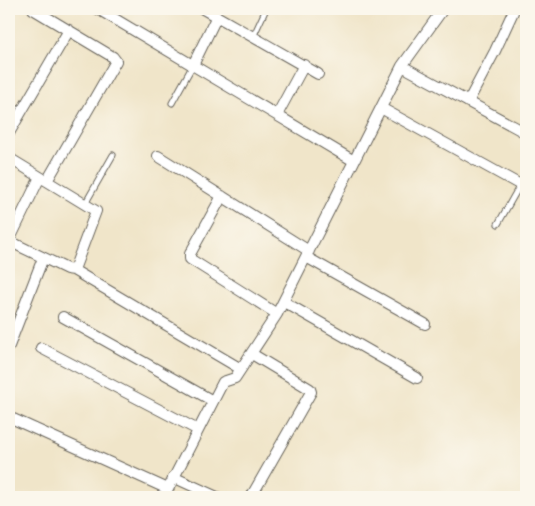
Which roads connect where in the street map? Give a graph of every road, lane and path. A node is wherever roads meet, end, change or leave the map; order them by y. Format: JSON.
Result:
{"nodes":[{"id":1,"x":33,"y":9,"type":"edge"},
{"id":2,"x":98,"y":9,"type":"edge"},
{"id":3,"x":202,"y":9,"type":"edge"},
{"id":4,"x":266,"y":9,"type":"edge"},
{"id":5,"x":443,"y":9,"type":"edge"},
{"id":6,"x":513,"y":9,"type":"edge"},
{"id":7,"x":217,"y":17,"type":"junction"},
{"id":8,"x":69,"y":30,"type":"junction"},
{"id":9,"x":253,"y":37,"type":"junction"},
{"id":10,"x":193,"y":65,"type":"junction"},
{"id":11,"x":304,"y":65,"type":"junction"},
{"id":12,"x":402,"y":66,"type":"junction"},
{"id":13,"x":318,"y":74,"type":"dead end"},
{"id":14,"x":468,"y":102,"type":"junction"},
{"id":15,"x":172,"y":103,"type":"dead end"},
{"id":16,"x":381,"y":108,"type":"junction"},
{"id":17,"x":277,"y":115,"type":"junction"},
{"id":18,"x":9,"y":133,"type":"edge"},
{"id":19,"x":526,"y":133,"type":"edge"},
{"id":20,"x":113,"y":155,"type":"dead end"},
{"id":21,"x":158,"y":156,"type":"dead end"},
{"id":22,"x":9,"y":158,"type":"edge"},
{"id":23,"x":354,"y":161,"type":"junction"},
{"id":24,"x":43,"y":179,"type":"junction"},
{"id":25,"x":523,"y":186,"type":"edge"},
{"id":26,"x":222,"y":196,"type":"junction"},
{"id":27,"x":85,"y":204,"type":"junction"},
{"id":28,"x":498,"y":224,"type":"dead end"},
{"id":29,"x":308,"y":254,"type":"junction"},
{"id":30,"x":43,"y":258,"type":"junction"},
{"id":31,"x":74,"y":270,"type":"junction"},
{"id":32,"x":284,"y":302,"type":"junction"},
{"id":33,"x":277,"y":314,"type":"junction"},
{"id":34,"x":63,"y":317,"type":"dead end"},
{"id":35,"x":425,"y":324,"type":"dead end"},
{"id":36,"x":9,"y":346,"type":"edge"},
{"id":37,"x":41,"y":348,"type":"dead end"},
{"id":38,"x":252,"y":354,"type":"junction"},
{"id":39,"x":241,"y":368,"type":"junction"},
{"id":40,"x":417,"y":378,"type":"dead end"},
{"id":41,"x":213,"y":401,"type":"junction"},
{"id":42,"x":11,"y":418,"type":"dead end"},
{"id":43,"x":198,"y":430,"type":"junction"},
{"id":44,"x":173,"y":477,"type":"junction"},
{"id":45,"x":166,"y":493,"type":"edge"},
{"id":46,"x":217,"y":497,"type":"edge"},
{"id":47,"x":251,"y":497,"type":"edge"}],
"edges":[{"from":1,"to":8,"type":"street"},
{"from":2,"to":10,"type":"street"},
{"from":3,"to":7,"type":"street"},
{"from":4,"to":9,"type":"lane"},
{"from":5,"to":12,"type":"street"},
{"from":6,"to":14,"type":"street"},
{"from":7,"to":9,"type":"street"},
{"from":7,"to":10,"type":"street"},
{"from":8,"to":18,"type":"street"},
{"from":8,"to":24,"type":"street"},
{"from":9,"to":11,"type":"street"},
{"from":10,"to":15,"type":"lane"},
{"from":10,"to":17,"type":"street"},
{"from":11,"to":13,"type":"street"},
{"from":11,"to":17,"type":"street"},
{"from":12,"to":14,"type":"street"},
{"from":12,"to":16,"type":"street"},
{"from":14,"to":19,"type":"street"},
{"from":16,"to":23,"type":"street"},
{"from":16,"to":25,"type":"street"},
{"from":17,"to":23,"type":"street"},
{"from":20,"to":27,"type":"lane"},
{"from":21,"to":26,"type":"street"},
{"from":22,"to":24,"type":"street"},
{"from":23,"to":29,"type":"street"},
{"from":24,"to":27,"type":"street"},
{"from":24,"to":30,"type":"street"},
{"from":25,"to":28,"type":"lane"},
{"from":26,"to":29,"type":"street"},
{"from":26,"to":33,"type":"street"},
{"from":27,"to":31,"type":"street"},
{"from":29,"to":32,"type":"street"},
{"from":29,"to":35,"type":"street"},
{"from":30,"to":31,"type":"street"},
{"from":30,"to":36,"type":"street"},
{"from":31,"to":39,"type":"street"},
{"from":32,"to":33,"type":"street"},
{"from":32,"to":40,"type":"street"},
{"from":33,"to":38,"type":"street"},
{"from":34,"to":41,"type":"street"},
{"from":37,"to":43,"type":"street"},
{"from":38,"to":39,"type":"street"},
{"from":38,"to":47,"type":"street"},
{"from":39,"to":41,"type":"street"},
{"from":41,"to":43,"type":"street"},
{"from":42,"to":45,"type":"street"},
{"from":43,"to":44,"type":"street"},
{"from":44,"to":45,"type":"street"},
{"from":44,"to":46,"type":"street"}]}
